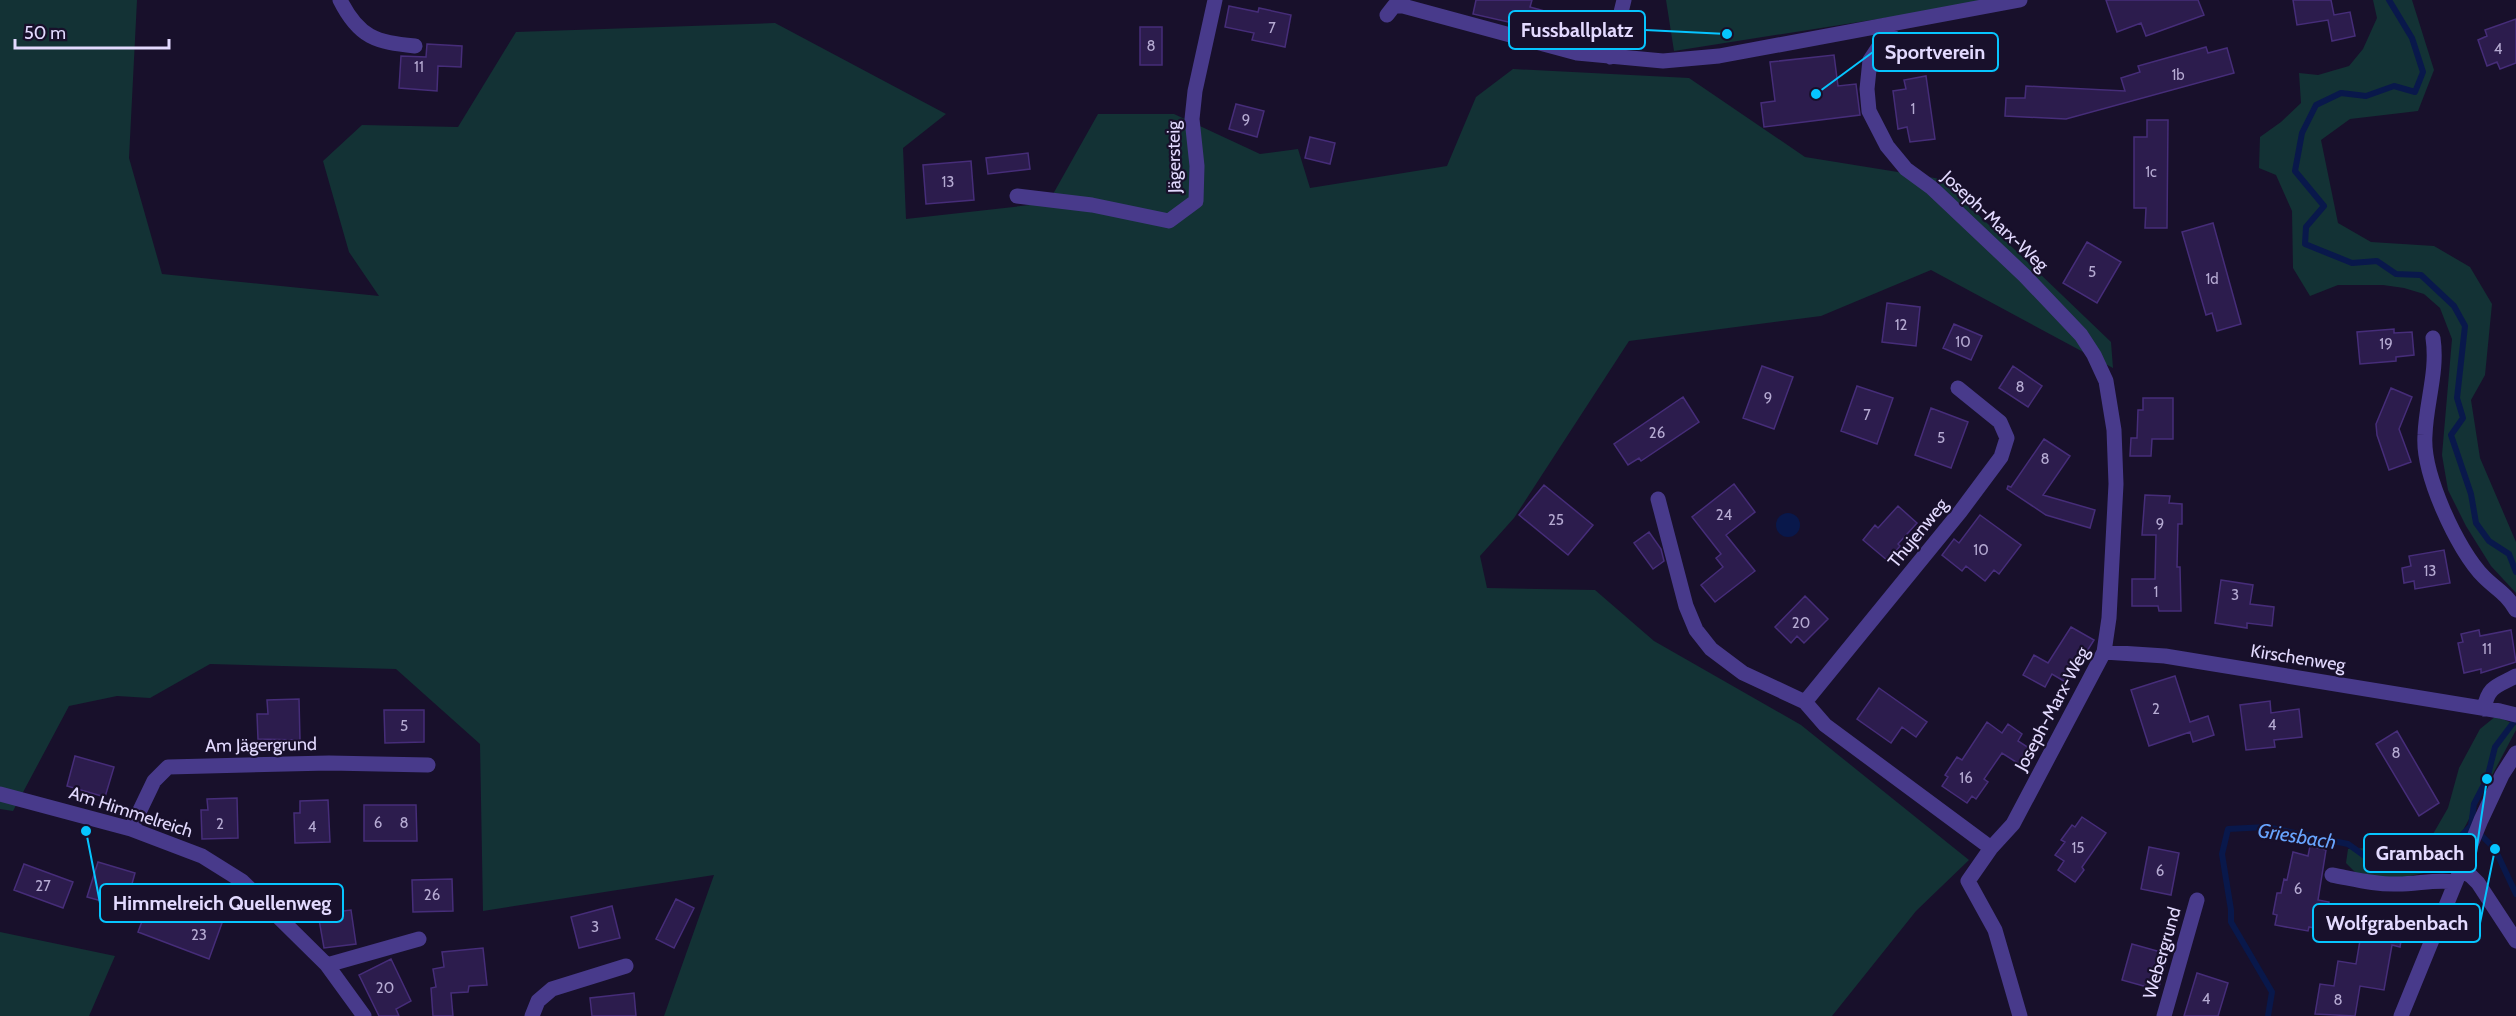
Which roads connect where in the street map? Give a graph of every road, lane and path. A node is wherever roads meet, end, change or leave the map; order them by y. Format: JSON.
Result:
{"nodes":[{"id":1,"x":340,"y":0,"type":"edge"},
{"id":2,"x":1215,"y":0,"type":"edge"},
{"id":3,"x":1624,"y":0,"type":"edge"},
{"id":4,"x":2020,"y":0,"type":"edge"},
{"id":5,"x":1387,"y":15,"type":"dead end"},
{"id":6,"x":1893,"y":25,"type":"junction"},
{"id":7,"x":415,"y":46,"type":"dead end"},
{"id":8,"x":1610,"y":57,"type":"junction"},
{"id":9,"x":1017,"y":196,"type":"dead end"},
{"id":10,"x":2433,"y":338,"type":"dead end"},
{"id":11,"x":1958,"y":388,"type":"dead end"},
{"id":12,"x":1658,"y":499,"type":"dead end"},
{"id":13,"x":2516,"y":610,"type":"edge"},
{"id":14,"x":2104,"y":652,"type":"junction"},
{"id":15,"x":2516,"y":676,"type":"edge"},
{"id":16,"x":1805,"y":702,"type":"junction"},
{"id":17,"x":2484,"y":708,"type":"junction"},
{"id":18,"x":2516,"y":715,"type":"edge"},
{"id":19,"x":2516,"y":753,"type":"edge"},
{"id":20,"x":428,"y":765,"type":"dead end"},
{"id":21,"x":0,"y":794,"type":"edge"},
{"id":22,"x":131,"y":829,"type":"junction"},
{"id":23,"x":1991,"y":848,"type":"junction"},
{"id":24,"x":2332,"y":875,"type":"dead end"},
{"id":25,"x":2457,"y":876,"type":"junction"},
{"id":26,"x":2197,"y":900,"type":"dead end"},
{"id":27,"x":419,"y":939,"type":"dead end"},
{"id":28,"x":2516,"y":941,"type":"edge"},
{"id":29,"x":327,"y":965,"type":"junction"},
{"id":30,"x":626,"y":966,"type":"dead end"},
{"id":31,"x":364,"y":1016,"type":"edge"},
{"id":32,"x":532,"y":1016,"type":"edge"},
{"id":33,"x":2020,"y":1016,"type":"edge"},
{"id":34,"x":2164,"y":1016,"type":"edge"},
{"id":35,"x":2401,"y":1016,"type":"edge"}],
"edges":[{"from":1,"to":7,"type":"street"},
{"from":2,"to":9,"type":"street","name":"Jägersteig"},
{"from":3,"to":8,"type":"street"},
{"from":4,"to":6,"type":"street"},
{"from":5,"to":8,"type":"street"},
{"from":6,"to":8,"type":"street"},
{"from":6,"to":14,"type":"street","name":"Joseph-Marx-Weg"},
{"from":10,"to":13,"type":"street"},
{"from":11,"to":16,"type":"street","name":"Thujenweg"},
{"from":12,"to":16,"type":"street"},
{"from":14,"to":17,"type":"street","name":"Kirschenweg"},
{"from":14,"to":23,"type":"street","name":"Joseph-Marx-Weg"},
{"from":15,"to":17,"type":"street"},
{"from":16,"to":23,"type":"street"},
{"from":17,"to":18,"type":"street","name":"Kirschenweg"},
{"from":19,"to":25,"type":"street"},
{"from":20,"to":22,"type":"street","name":"Am Jägergrund"},
{"from":21,"to":22,"type":"street","name":"Am Himmelreich"},
{"from":22,"to":29,"type":"street","name":"Am Himmelreich"},
{"from":23,"to":33,"type":"street"},
{"from":24,"to":25,"type":"street"},
{"from":25,"to":28,"type":"street"},
{"from":25,"to":35,"type":"street"},
{"from":26,"to":34,"type":"street","name":"Webergrund"},
{"from":27,"to":29,"type":"street"},
{"from":29,"to":31,"type":"street","name":"Am Himmelreich"},
{"from":30,"to":32,"type":"street"}]}
